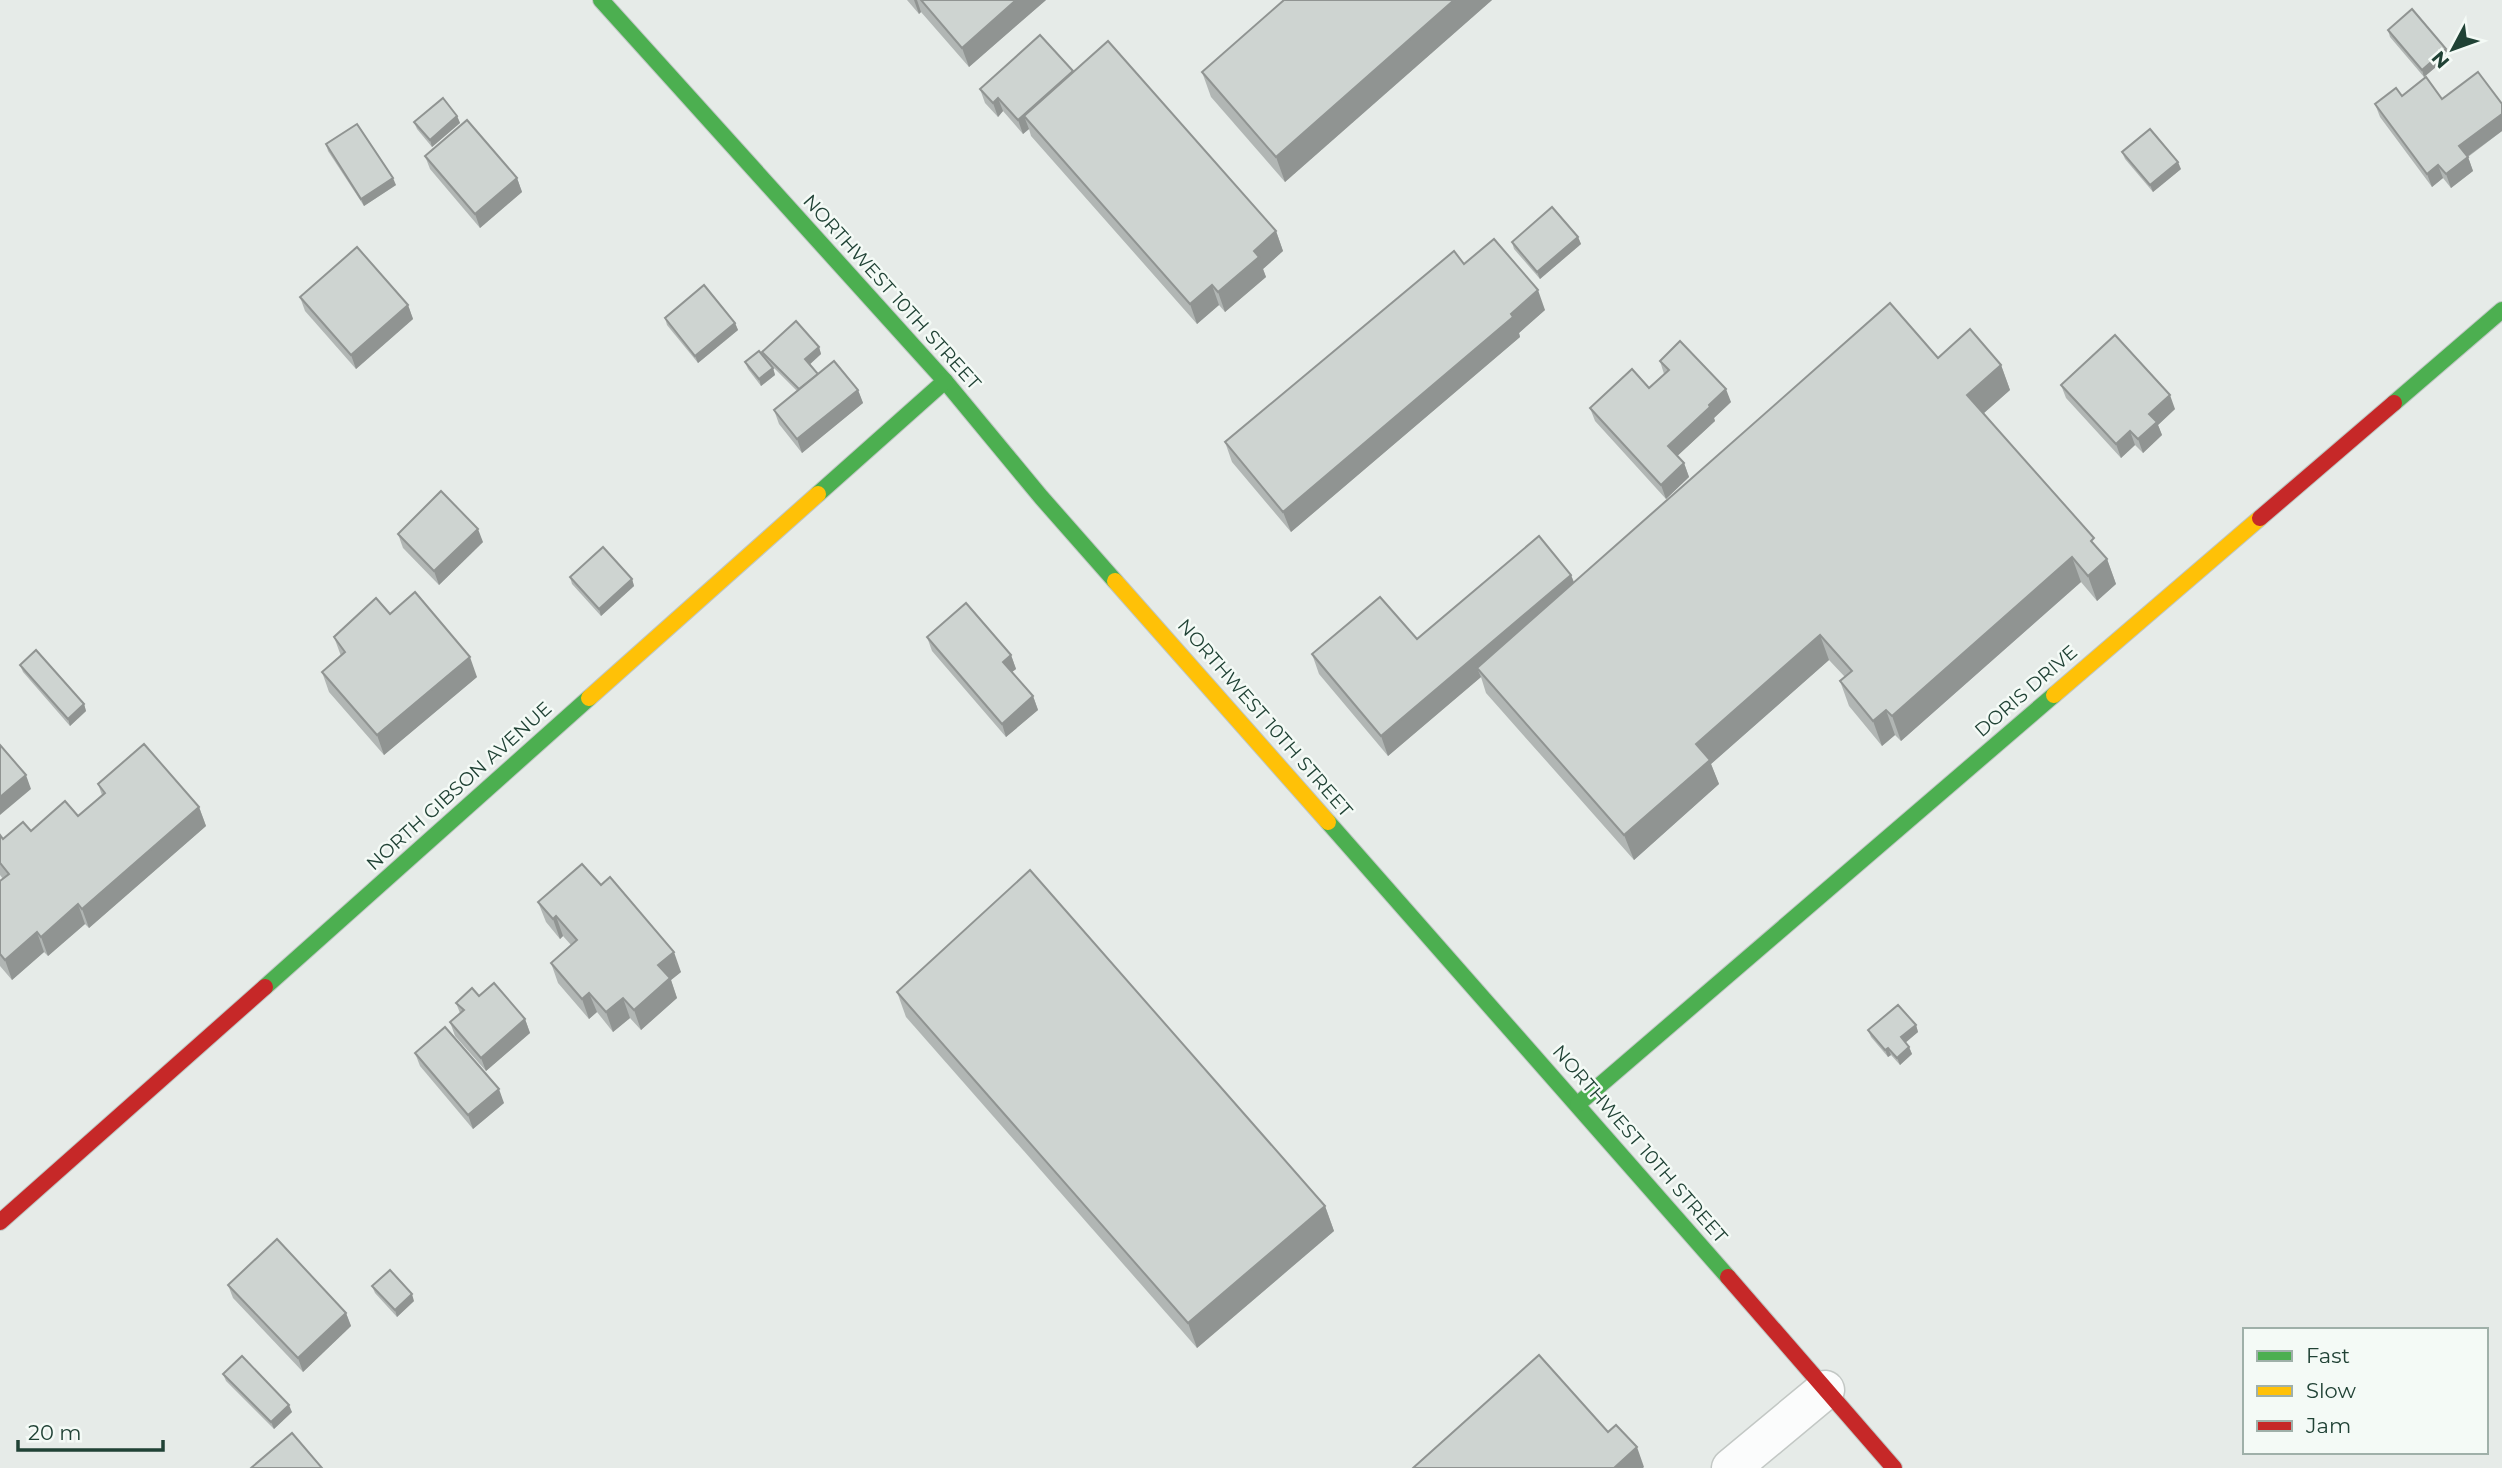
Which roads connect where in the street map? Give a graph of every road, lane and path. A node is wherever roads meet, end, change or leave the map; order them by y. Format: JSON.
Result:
{"nodes":[{"id":1,"x":601,"y":0,"type":"edge"},
{"id":2,"x":2502,"y":310,"type":"edge"},
{"id":3,"x":945,"y":381,"type":"junction"},
{"id":4,"x":1578,"y":1104,"type":"junction"},
{"id":5,"x":0,"y":1222,"type":"edge"},
{"id":6,"x":1825,"y":1390,"type":"junction"},
{"id":7,"x":1731,"y":1468,"type":"edge"},
{"id":8,"x":1894,"y":1468,"type":"edge"}],
"edges":[{"from":1,"to":3,"type":"street","name":"NORTHWEST 10TH STREET"},
{"from":2,"to":4,"type":"street","name":"DORIS DRIVE"},
{"from":3,"to":4,"type":"street","name":"NORTHWEST 10TH STREET"},
{"from":3,"to":5,"type":"street","name":"NORTH GIBSON AVENUE"},
{"from":4,"to":6,"type":"street","name":"NORTHWEST 10TH STREET"},
{"from":6,"to":7,"type":"street"},
{"from":6,"to":8,"type":"street","name":"NORTHWEST 10TH STREET"}]}
